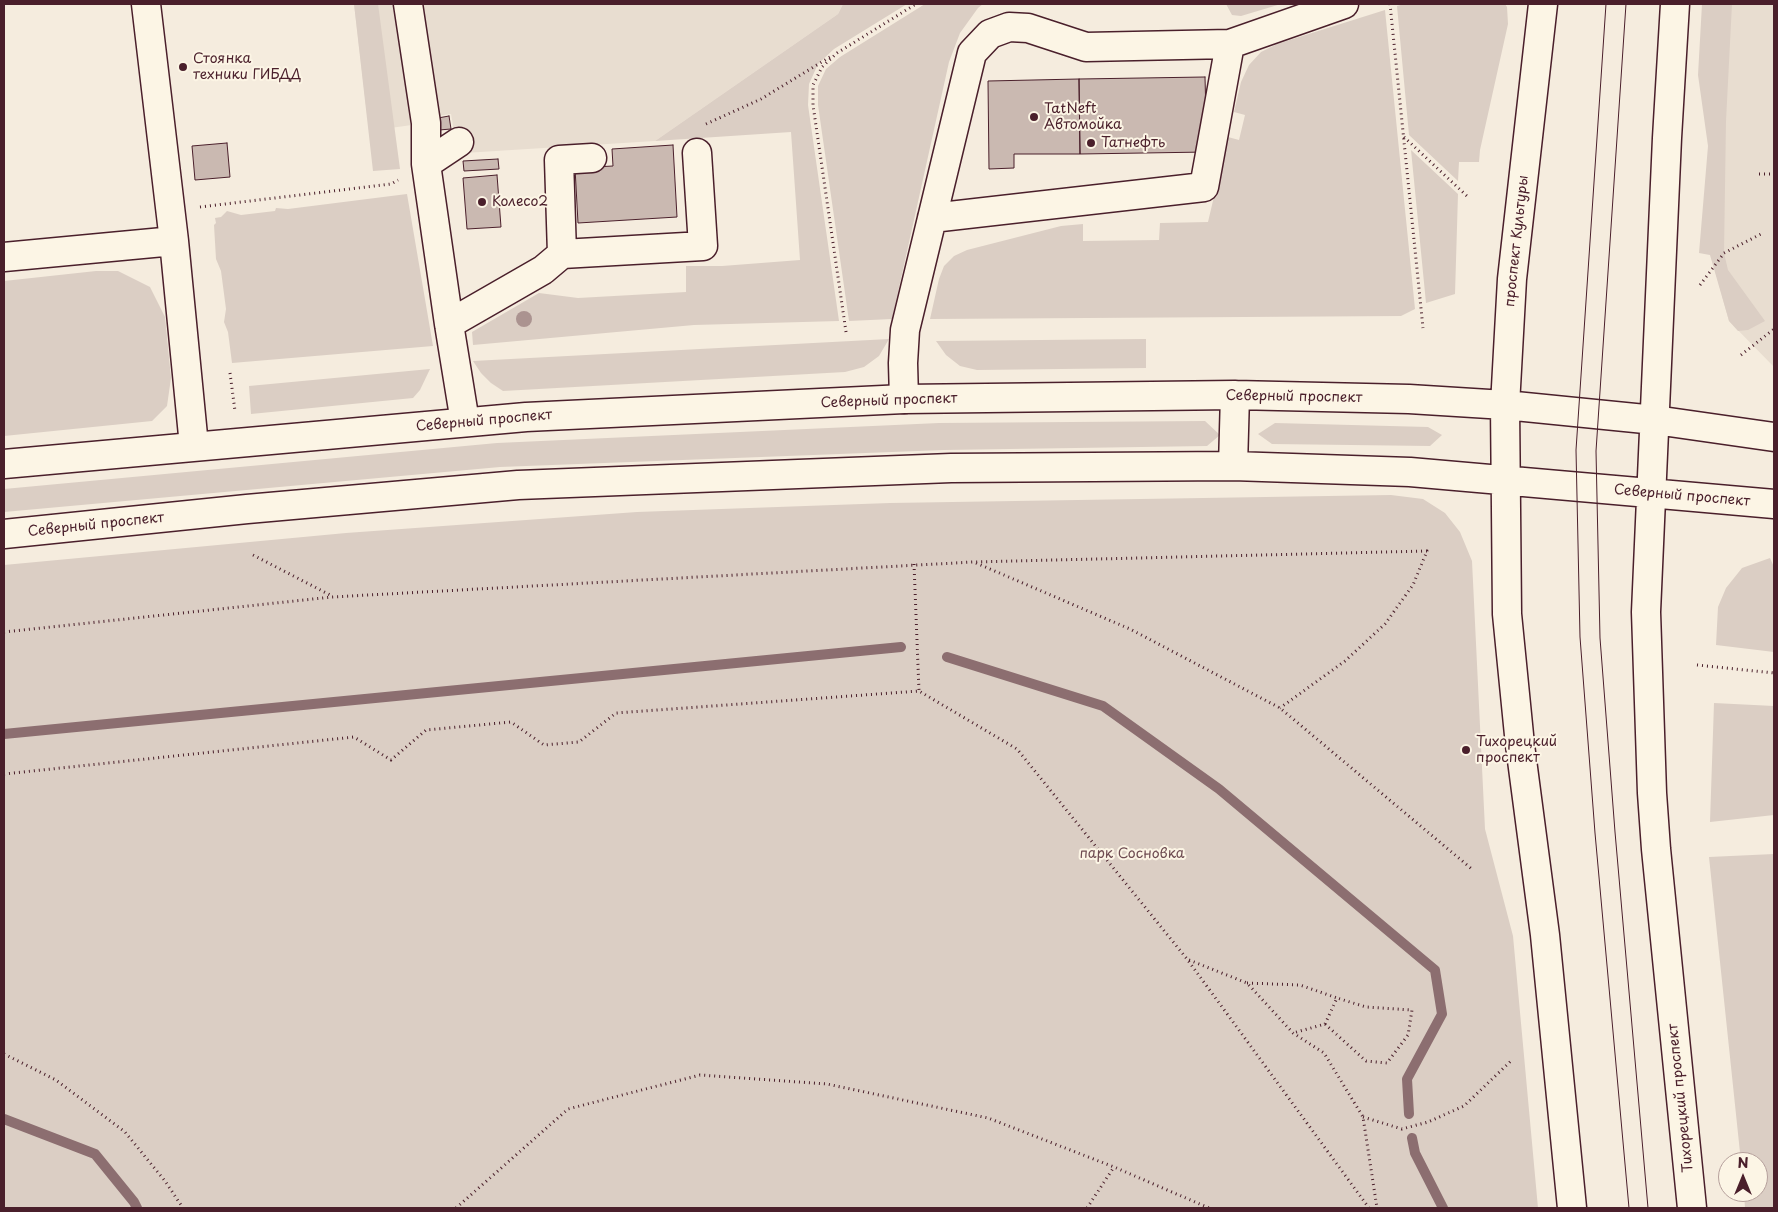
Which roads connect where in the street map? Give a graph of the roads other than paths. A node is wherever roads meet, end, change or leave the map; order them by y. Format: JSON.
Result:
{"nodes":[{"id":1,"x":146,"y":4,"type":"edge"},
{"id":2,"x":394,"y":4,"type":"edge"},
{"id":3,"x":408,"y":4,"type":"edge"},
{"id":4,"x":1344,"y":4,"type":"edge"},
{"id":5,"x":1543,"y":4,"type":"edge"},
{"id":6,"x":1675,"y":4,"type":"edge"},
{"id":7,"x":1230,"y":44,"type":"junction"},
{"id":8,"x":459,"y":142,"type":"dead end"},
{"id":9,"x":697,"y":153,"type":"dead end"},
{"id":10,"x":592,"y":158,"type":"dead end"},
{"id":11,"x":426,"y":164,"type":"junction"},
{"id":12,"x":932,"y":218,"type":"junction"},
{"id":13,"x":174,"y":241,"type":"junction"},
{"id":14,"x":562,"y":254,"type":"junction"},
{"id":15,"x":4,"y":258,"type":"edge"},
{"id":16,"x":449,"y":324,"type":"junction"},
{"id":17,"x":1235,"y":395,"type":"junction"},
{"id":18,"x":904,"y":399,"type":"junction"},
{"id":19,"x":1506,"y":405,"type":"junction"},
{"id":20,"x":1655,"y":420,"type":"junction"},
{"id":21,"x":466,"y":422,"type":"junction"},
{"id":22,"x":1774,"y":437,"type":"edge"},
{"id":23,"x":194,"y":446,"type":"junction"},
{"id":24,"x":4,"y":464,"type":"edge"},
{"id":25,"x":1232,"y":466,"type":"junction"},
{"id":26,"x":1506,"y":480,"type":"junction"},
{"id":27,"x":1652,"y":494,"type":"junction"},
{"id":28,"x":1774,"y":504,"type":"edge"},
{"id":29,"x":4,"y":534,"type":"edge"},
{"id":30,"x":1572,"y":1208,"type":"edge"},
{"id":31,"x":1692,"y":1208,"type":"edge"}],
"edges":[{"from":1,"to":13,"type":"main road"},
{"from":2,"to":11,"type":"main road"},
{"from":3,"to":11,"type":"main road"},
{"from":4,"to":7,"type":"main road"},
{"from":5,"to":19,"type":"main road","name":"проспект Культуры"},
{"from":6,"to":20,"type":"main road"},
{"from":7,"to":12,"type":"main road"},
{"from":7,"to":12,"type":"main road"},
{"from":8,"to":11,"type":"main road"},
{"from":9,"to":14,"type":"main road"},
{"from":10,"to":14,"type":"main road"},
{"from":11,"to":16,"type":"main road"},
{"from":12,"to":18,"type":"main road"},
{"from":13,"to":15,"type":"main road"},
{"from":13,"to":23,"type":"main road"},
{"from":14,"to":16,"type":"main road"},
{"from":16,"to":21,"type":"main road"},
{"from":17,"to":18,"type":"main road","name":"Северный проспект"},
{"from":17,"to":19,"type":"main road","name":"Северный проспект"},
{"from":17,"to":25,"type":"main road"},
{"from":18,"to":21,"type":"main road","name":"Северный проспект"},
{"from":19,"to":20,"type":"main road","name":"Северный проспект"},
{"from":19,"to":26,"type":"main road","name":"проспект Культуры"},
{"from":20,"to":22,"type":"main road","name":"Северный проспект"},
{"from":20,"to":27,"type":"main road","name":"Тихорецкий проспект"},
{"from":21,"to":23,"type":"main road","name":"Северный проспект"},
{"from":23,"to":24,"type":"main road","name":"Северный проспект"},
{"from":25,"to":26,"type":"main road","name":"Северный проспект"},
{"from":25,"to":29,"type":"main road","name":"Северный проспект"},
{"from":26,"to":27,"type":"main road","name":"Северный проспект"},
{"from":26,"to":30,"type":"main road"},
{"from":27,"to":28,"type":"main road","name":"Северный проспект"},
{"from":27,"to":31,"type":"main road","name":"Тихорецкий проспект"}]}
